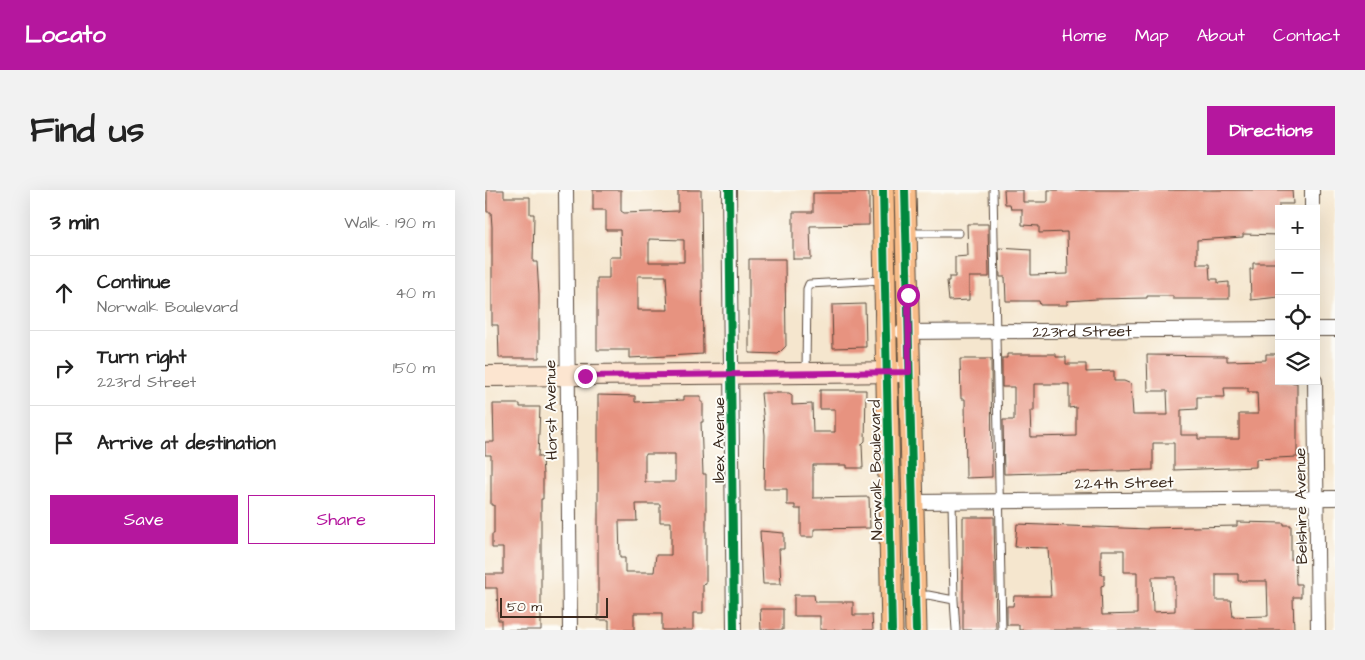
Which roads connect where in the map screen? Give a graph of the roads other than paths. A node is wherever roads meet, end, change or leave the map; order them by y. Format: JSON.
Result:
{"nodes":[{"id":1,"x":566,"y":190,"type":"edge"},
{"id":2,"x":729,"y":190,"type":"edge"},
{"id":3,"x":883,"y":190,"type":"edge"},
{"id":4,"x":905,"y":190,"type":"edge"},
{"id":5,"x":993,"y":190,"type":"edge"},
{"id":6,"x":1312,"y":190,"type":"edge"},
{"id":7,"x":1312,"y":205,"type":"edge"},
{"id":8,"x":906,"y":233,"type":"junction"},
{"id":9,"x":959,"y":233,"type":"dead end"},
{"id":10,"x":885,"y":280,"type":"junction"},
{"id":11,"x":1335,"y":328,"type":"edge"},
{"id":12,"x":1275,"y":329,"type":"edge"},
{"id":13,"x":1320,"y":329,"type":"edge"},
{"id":14,"x":886,"y":332,"type":"junction"},
{"id":15,"x":909,"y":332,"type":"junction"},
{"id":16,"x":995,"y":332,"type":"junction"},
{"id":17,"x":887,"y":372,"type":"junction"},
{"id":18,"x":909,"y":372,"type":"junction"},
{"id":19,"x":806,"y":374,"type":"junction"},
{"id":20,"x":731,"y":375,"type":"junction"},
{"id":21,"x":485,"y":376,"type":"edge"},
{"id":22,"x":567,"y":376,"type":"junction"},
{"id":23,"x":1315,"y":385,"type":"edge"},
{"id":24,"x":1318,"y":498,"type":"junction"},
{"id":25,"x":1335,"y":498,"type":"edge"},
{"id":26,"x":999,"y":501,"type":"junction"},
{"id":27,"x":913,"y":502,"type":"junction"},
{"id":28,"x":952,"y":502,"type":"junction"},
{"id":29,"x":915,"y":596,"type":"junction"},
{"id":30,"x":954,"y":600,"type":"junction"},
{"id":31,"x":570,"y":630,"type":"edge"},
{"id":32,"x":734,"y":630,"type":"edge"},
{"id":33,"x":893,"y":630,"type":"edge"},
{"id":34,"x":915,"y":630,"type":"edge"},
{"id":35,"x":956,"y":630,"type":"edge"},
{"id":36,"x":1002,"y":630,"type":"edge"},
{"id":37,"x":1318,"y":630,"type":"edge"}],
"edges":[{"from":1,"to":22,"type":"street","name":"Horst Avenue"},
{"from":2,"to":20,"type":"street","name":"Ibex Avenue"},
{"from":3,"to":10,"type":"main road","name":"Norwalk Boulevard"},
{"from":4,"to":8,"type":"main road"},
{"from":5,"to":16,"type":"lane"},
{"from":6,"to":7,"type":"street"},
{"from":8,"to":9,"type":"lane"},
{"from":8,"to":15,"type":"main road"},
{"from":10,"to":14,"type":"main road","name":"Norwalk Boulevard"},
{"from":10,"to":19,"type":"lane"},
{"from":11,"to":13,"type":"street"},
{"from":12,"to":16,"type":"street","name":"223rd Street"},
{"from":14,"to":15,"type":"street","name":"223rd Street"},
{"from":14,"to":17,"type":"main road","name":"Norwalk Boulevard"},
{"from":15,"to":16,"type":"street","name":"223rd Street"},
{"from":15,"to":18,"type":"main road"},
{"from":16,"to":26,"type":"lane"},
{"from":17,"to":18,"type":"street"},
{"from":17,"to":19,"type":"street"},
{"from":17,"to":33,"type":"main road","name":"Norwalk Boulevard"},
{"from":18,"to":27,"type":"main road"},
{"from":19,"to":20,"type":"street"},
{"from":20,"to":22,"type":"street"},
{"from":20,"to":32,"type":"street","name":"Ibex Avenue"},
{"from":21,"to":22,"type":"street"},
{"from":22,"to":31,"type":"street","name":"Horst Avenue"},
{"from":23,"to":24,"type":"street","name":"Belshire Avenue"},
{"from":24,"to":25,"type":"street","name":"224th Street"},
{"from":24,"to":26,"type":"street","name":"224th Street"},
{"from":24,"to":37,"type":"street","name":"Belshire Avenue"},
{"from":26,"to":28,"type":"street","name":"224th Street"},
{"from":26,"to":36,"type":"lane"},
{"from":27,"to":28,"type":"street","name":"224th Street"},
{"from":27,"to":29,"type":"main road"},
{"from":28,"to":30,"type":"lane"},
{"from":29,"to":30,"type":"lane"},
{"from":29,"to":34,"type":"main road"},
{"from":30,"to":35,"type":"lane"}]}
